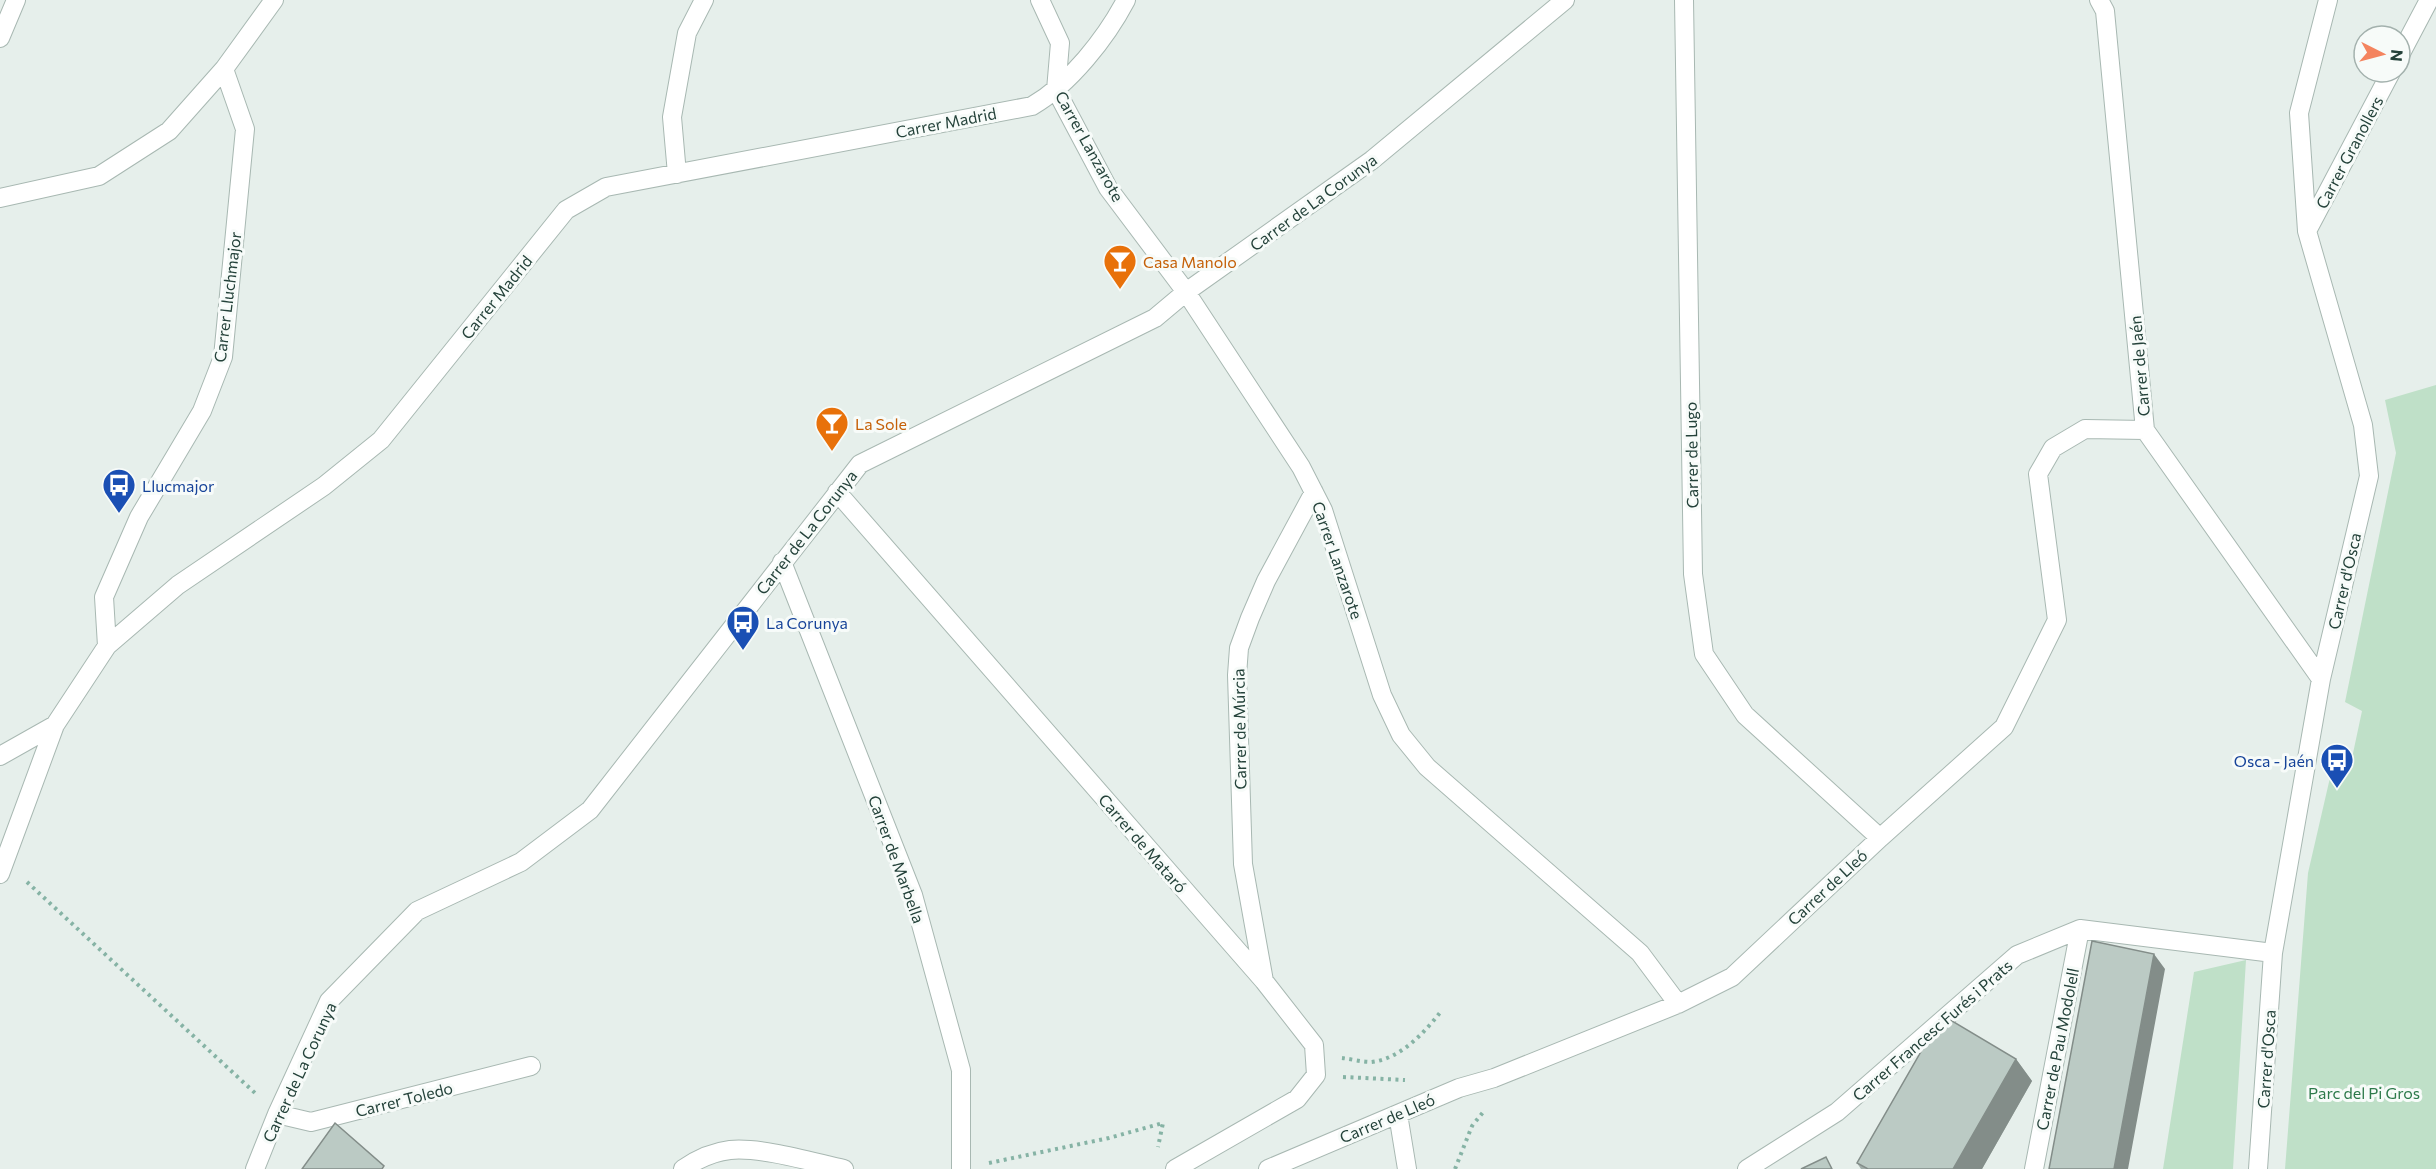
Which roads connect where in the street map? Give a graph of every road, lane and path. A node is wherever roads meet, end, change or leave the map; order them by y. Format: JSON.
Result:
{"nodes":[{"id":1,"x":16,"y":0,"type":"edge"},
{"id":2,"x":274,"y":0,"type":"edge"},
{"id":3,"x":704,"y":0,"type":"edge"},
{"id":4,"x":1040,"y":0,"type":"edge"},
{"id":5,"x":1126,"y":0,"type":"edge"},
{"id":6,"x":1565,"y":0,"type":"edge"},
{"id":7,"x":1684,"y":0,"type":"edge"},
{"id":8,"x":2099,"y":0,"type":"edge"},
{"id":9,"x":2328,"y":0,"type":"edge"},
{"id":10,"x":2429,"y":0,"type":"edge"},
{"id":11,"x":2412,"y":33,"type":"edge"},
{"id":12,"x":0,"y":38,"type":"edge"},
{"id":13,"x":224,"y":69,"type":"junction"},
{"id":14,"x":2385,"y":84,"type":"edge"},
{"id":15,"x":1056,"y":90,"type":"junction"},
{"id":16,"x":677,"y":174,"type":"junction"},
{"id":17,"x":0,"y":198,"type":"edge"},
{"id":18,"x":2307,"y":231,"type":"junction"},
{"id":19,"x":1186,"y":292,"type":"junction"},
{"id":20,"x":2145,"y":430,"type":"junction"},
{"id":21,"x":837,"y":492,"type":"junction"},
{"id":22,"x":1314,"y":492,"type":"junction"},
{"id":23,"x":783,"y":561,"type":"junction"},
{"id":24,"x":107,"y":646,"type":"junction"},
{"id":25,"x":2321,"y":679,"type":"junction"},
{"id":26,"x":55,"y":725,"type":"junction"},
{"id":27,"x":0,"y":756,"type":"edge"},
{"id":28,"x":1880,"y":838,"type":"junction"},
{"id":29,"x":2,"y":861,"type":"edge"},
{"id":30,"x":2080,"y":929,"type":"junction"},
{"id":31,"x":2273,"y":953,"type":"junction"},
{"id":32,"x":1264,"y":981,"type":"junction"},
{"id":33,"x":1678,"y":1004,"type":"junction"},
{"id":34,"x":1442,"y":1010,"type":"dead end"},
{"id":35,"x":531,"y":1066,"type":"dead end"},
{"id":36,"x":1315,"y":1067,"type":"junction"},
{"id":37,"x":1494,"y":1078,"type":"junction"},
{"id":38,"x":1408,"y":1080,"type":"dead end"},
{"id":39,"x":277,"y":1114,"type":"junction"},
{"id":40,"x":1398,"y":1114,"type":"junction"},
{"id":41,"x":1157,"y":1155,"type":"dead end"},
{"id":42,"x":961,"y":1163,"type":"edge"},
{"id":43,"x":255,"y":1169,"type":"edge"},
{"id":44,"x":683,"y":1169,"type":"edge"},
{"id":45,"x":844,"y":1169,"type":"edge"},
{"id":46,"x":1174,"y":1169,"type":"edge"},
{"id":47,"x":1268,"y":1169,"type":"edge"},
{"id":48,"x":1407,"y":1169,"type":"edge"},
{"id":49,"x":1455,"y":1169,"type":"edge"},
{"id":50,"x":1747,"y":1169,"type":"edge"},
{"id":51,"x":2034,"y":1169,"type":"edge"},
{"id":52,"x":2258,"y":1169,"type":"edge"}],
"edges":[{"from":1,"to":12,"type":"street"},
{"from":2,"to":13,"type":"street"},
{"from":3,"to":16,"type":"street"},
{"from":4,"to":15,"type":"street","name":"Carrer Lanzarote"},
{"from":5,"to":15,"type":"street","name":"Carrer Madrid"},
{"from":6,"to":19,"type":"street","name":"Carrer de La Corunya"},
{"from":7,"to":28,"type":"street","name":"Carrer de Lugo"},
{"from":8,"to":20,"type":"street","name":"Carrer de Jaén"},
{"from":9,"to":18,"type":"street","name":"Carrer d'Osca"},
{"from":10,"to":11,"type":"street"},
{"from":13,"to":17,"type":"street"},
{"from":13,"to":24,"type":"street","name":"Carrer Lluchmajor"},
{"from":14,"to":18,"type":"street","name":"Carrer Granollers"},
{"from":15,"to":16,"type":"street","name":"Carrer Madrid"},
{"from":15,"to":19,"type":"street","name":"Carrer Lanzarote"},
{"from":16,"to":24,"type":"street","name":"Carrer Madrid"},
{"from":18,"to":25,"type":"street","name":"Carrer d'Osca"},
{"from":19,"to":21,"type":"street","name":"Carrer de La Corunya"},
{"from":19,"to":22,"type":"street","name":"Carrer Lanzarote"},
{"from":20,"to":25,"type":"street","name":"Carrer de Jaén"},
{"from":20,"to":28,"type":"street","name":"Carrer de Lleó"},
{"from":21,"to":23,"type":"street","name":"Carrer de La Corunya"},
{"from":21,"to":32,"type":"street","name":"Carrer de Mataró"},
{"from":22,"to":32,"type":"street","name":"Carrer de Múrcia"},
{"from":22,"to":33,"type":"street","name":"Carrer Lanzarote"},
{"from":23,"to":39,"type":"street","name":"Carrer de La Corunya"},
{"from":23,"to":42,"type":"street","name":"Carrer de Marbella"},
{"from":24,"to":26,"type":"street","name":"Carrer Madrid"},
{"from":25,"to":31,"type":"street","name":"Carrer d'Osca"},
{"from":26,"to":27,"type":"street","name":"Carrer Madrid"},
{"from":26,"to":29,"type":"street","name":"Carrer Madrid"},
{"from":28,"to":33,"type":"street","name":"Carrer de Lleó"},
{"from":29,"to":39,"type":"path"},
{"from":30,"to":31,"type":"street","name":"Carrer Francesc Furés i Prats"},
{"from":30,"to":50,"type":"street","name":"Carrer Francesc Furés i Prats"},
{"from":30,"to":51,"type":"street","name":"Carrer de Pau Modolell"},
{"from":31,"to":52,"type":"street","name":"Carrer d'Osca"},
{"from":32,"to":36,"type":"street","name":"Carrer de Mataró"},
{"from":33,"to":37,"type":"street","name":"Carrer de Lleó"},
{"from":34,"to":36,"type":"path"},
{"from":35,"to":39,"type":"street","name":"Carrer Toledo"},
{"from":36,"to":38,"type":"path"},
{"from":36,"to":46,"type":"street"},
{"from":37,"to":40,"type":"street","name":"Carrer de Lleó"},
{"from":37,"to":49,"type":"path"},
{"from":39,"to":43,"type":"street","name":"Carrer de La Corunya"},
{"from":40,"to":47,"type":"street","name":"Carrer de Lleó"},
{"from":40,"to":48,"type":"street"},
{"from":41,"to":42,"type":"path"},
{"from":44,"to":45,"type":"street"}]}
